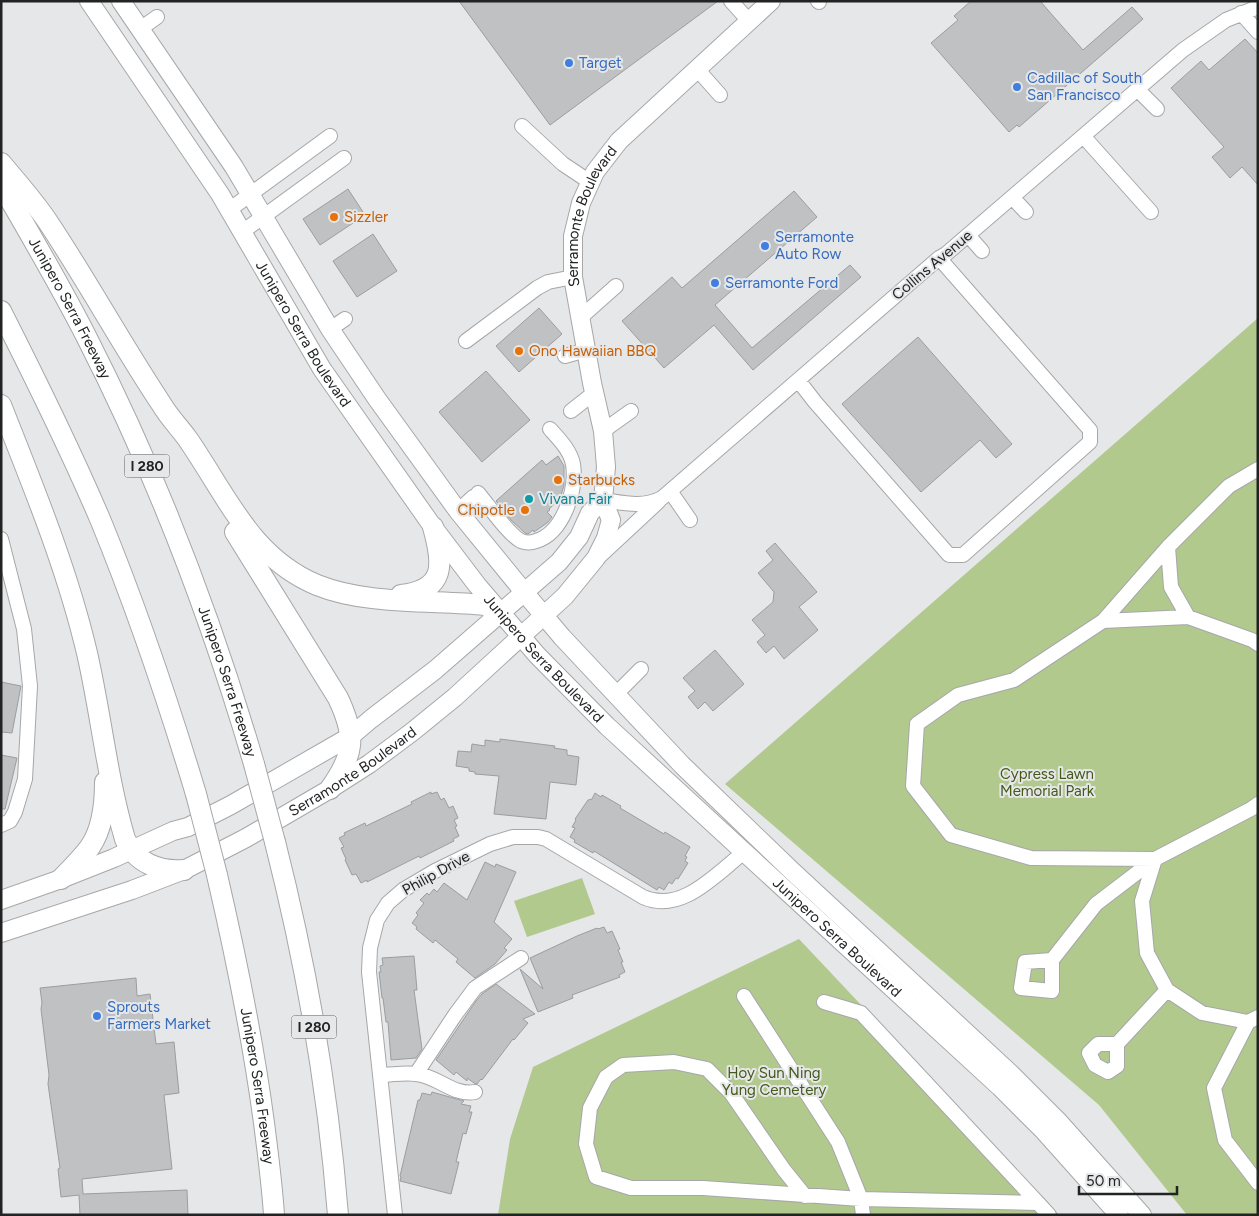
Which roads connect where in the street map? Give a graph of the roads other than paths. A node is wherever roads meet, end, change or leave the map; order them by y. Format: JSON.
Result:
{"nodes":[{"id":1,"x":88,"y":1,"type":"edge"},
{"id":2,"x":121,"y":1,"type":"edge"},
{"id":3,"x":732,"y":1,"type":"edge"},
{"id":4,"x":1258,"y":7,"type":"edge"},
{"id":5,"x":758,"y":9,"type":"edge"},
{"id":6,"x":1242,"y":13,"type":"junction"},
{"id":7,"x":157,"y":16,"type":"dead end"},
{"id":8,"x":140,"y":29,"type":"junction"},
{"id":9,"x":1258,"y":32,"type":"edge"},
{"id":10,"x":697,"y":69,"type":"junction"},
{"id":11,"x":1138,"y":90,"type":"junction"},
{"id":12,"x":720,"y":94,"type":"dead end"},
{"id":13,"x":1157,"y":109,"type":"dead end"},
{"id":14,"x":522,"y":126,"type":"dead end"},
{"id":15,"x":330,"y":136,"type":"dead end"},
{"id":16,"x":1084,"y":137,"type":"junction"},
{"id":17,"x":344,"y":158,"type":"dead end"},
{"id":18,"x":1,"y":163,"type":"edge"},
{"id":19,"x":590,"y":182,"type":"junction"},
{"id":20,"x":1,"y":184,"type":"edge"},
{"id":21,"x":251,"y":194,"type":"junction"},
{"id":22,"x":1012,"y":197,"type":"junction"},
{"id":23,"x":229,"y":210,"type":"junction"},
{"id":24,"x":1026,"y":212,"type":"dead end"},
{"id":25,"x":1151,"y":212,"type":"dead end"},
{"id":26,"x":264,"y":217,"type":"junction"},
{"id":27,"x":242,"y":232,"type":"junction"},
{"id":28,"x":968,"y":235,"type":"junction"},
{"id":29,"x":982,"y":251,"type":"dead end"},
{"id":30,"x":939,"y":258,"type":"junction"},
{"id":31,"x":573,"y":277,"type":"junction"},
{"id":32,"x":616,"y":286,"type":"dead end"},
{"id":33,"x":1,"y":311,"type":"edge"},
{"id":34,"x":580,"y":318,"type":"junction"},
{"id":35,"x":345,"y":319,"type":"dead end"},
{"id":36,"x":330,"y":329,"type":"junction"},
{"id":37,"x":466,"y":341,"type":"dead end"},
{"id":38,"x":586,"y":350,"type":"junction"},
{"id":39,"x":565,"y":356,"type":"dead end"},
{"id":40,"x":798,"y":380,"type":"junction"},
{"id":41,"x":594,"y":393,"type":"junction"},
{"id":42,"x":1,"y":405,"type":"edge"},
{"id":43,"x":162,"y":407,"type":"junction"},
{"id":44,"x":571,"y":411,"type":"dead end"},
{"id":45,"x":631,"y":411,"type":"dead end"},
{"id":46,"x":550,"y":429,"type":"dead end"},
{"id":47,"x":603,"y":431,"type":"junction"},
{"id":48,"x":1258,"y":469,"type":"edge"},
{"id":49,"x":666,"y":495,"type":"junction"},
{"id":50,"x":603,"y":500,"type":"junction"},
{"id":51,"x":458,"y":511,"type":"junction"},
{"id":52,"x":690,"y":520,"type":"dead end"},
{"id":53,"x":434,"y":527,"type":"junction"},
{"id":54,"x":1,"y":539,"type":"edge"},
{"id":55,"x":1168,"y":547,"type":"junction"},
{"id":56,"x":592,"y":564,"type":"junction"},
{"id":57,"x":524,"y":592,"type":"junction"},
{"id":58,"x":364,"y":597,"type":"junction"},
{"id":59,"x":501,"y":613,"type":"junction"},
{"id":60,"x":544,"y":616,"type":"junction"},
{"id":61,"x":1188,"y":617,"type":"junction"},
{"id":62,"x":1103,"y":621,"type":"junction"},
{"id":63,"x":522,"y":636,"type":"junction"},
{"id":64,"x":1258,"y":644,"type":"edge"},
{"id":65,"x":641,"y":669,"type":"dead end"},
{"id":66,"x":616,"y":694,"type":"junction"},
{"id":67,"x":351,"y":736,"type":"junction"},
{"id":68,"x":105,"y":747,"type":"junction"},
{"id":69,"x":330,"y":789,"type":"junction"},
{"id":70,"x":1258,"y":804,"type":"edge"},
{"id":71,"x":1,"y":825,"type":"edge"},
{"id":72,"x":131,"y":851,"type":"junction"},
{"id":73,"x":744,"y":853,"type":"junction"},
{"id":74,"x":1155,"y":859,"type":"junction"},
{"id":75,"x":184,"y":870,"type":"junction"},
{"id":76,"x":61,"y":880,"type":"junction"},
{"id":77,"x":1,"y":900,"type":"edge"},
{"id":78,"x":1,"y":933,"type":"edge"},
{"id":79,"x":521,"y":958,"type":"dead end"},
{"id":80,"x":1052,"y":960,"type":"dead end"},
{"id":81,"x":1167,"y":990,"type":"junction"},
{"id":82,"x":744,"y":996,"type":"dead end"},
{"id":83,"x":824,"y":1002,"type":"dead end"},
{"id":84,"x":1253,"y":1020,"type":"edge"},
{"id":85,"x":1117,"y":1044,"type":"dead end"},
{"id":86,"x":416,"y":1074,"type":"junction"},
{"id":87,"x":380,"y":1075,"type":"junction"},
{"id":88,"x":475,"y":1092,"type":"dead end"},
{"id":89,"x":1258,"y":1183,"type":"edge"},
{"id":90,"x":805,"y":1196,"type":"junction"},
{"id":91,"x":861,"y":1199,"type":"junction"},
{"id":92,"x":1038,"y":1203,"type":"junction"},
{"id":93,"x":274,"y":1215,"type":"edge"},
{"id":94,"x":338,"y":1215,"type":"edge"},
{"id":95,"x":394,"y":1215,"type":"edge"},
{"id":96,"x":863,"y":1215,"type":"edge"},
{"id":97,"x":1049,"y":1215,"type":"edge"},
{"id":98,"x":1119,"y":1215,"type":"edge"},
{"id":99,"x":1142,"y":1215,"type":"edge"}],
"edges":[{"from":1,"to":23,"type":"main road","name":"Junipero Serra Boulevard"},
{"from":2,"to":8,"type":"main road","name":"Junipero Serra Boulevard"},
{"from":3,"to":5,"type":"street"},
{"from":4,"to":6,"type":"street","name":"Collins Avenue"},
{"from":5,"to":10,"type":"main road","name":"Serramonte Boulevard"},
{"from":6,"to":9,"type":"street"},
{"from":6,"to":11,"type":"street","name":"Collins Avenue"},
{"from":7,"to":8,"type":"street"},
{"from":8,"to":21,"type":"main road","name":"Junipero Serra Boulevard"},
{"from":10,"to":12,"type":"street"},
{"from":10,"to":19,"type":"main road","name":"Serramonte Boulevard"},
{"from":11,"to":13,"type":"street"},
{"from":11,"to":16,"type":"street","name":"Collins Avenue"},
{"from":14,"to":19,"type":"street"},
{"from":15,"to":21,"type":"street"},
{"from":16,"to":22,"type":"street","name":"Collins Avenue"},
{"from":16,"to":25,"type":"street"},
{"from":17,"to":26,"type":"street"},
{"from":18,"to":43,"type":"highway"},
{"from":19,"to":31,"type":"main road","name":"Serramonte Boulevard"},
{"from":20,"to":94,"type":"highway","name":"Junipero Serra Freeway","number":"I 280","bridge":true},
{"from":21,"to":23,"type":"street"},
{"from":21,"to":26,"type":"main road","name":"Junipero Serra Boulevard"},
{"from":22,"to":24,"type":"street"},
{"from":22,"to":28,"type":"street","name":"Collins Avenue"},
{"from":23,"to":27,"type":"main road","name":"Junipero Serra Boulevard"},
{"from":26,"to":27,"type":"street"},
{"from":26,"to":36,"type":"main road","name":"Junipero Serra Boulevard"},
{"from":27,"to":53,"type":"main road","name":"Junipero Serra Boulevard"},
{"from":28,"to":29,"type":"street"},
{"from":28,"to":30,"type":"street","name":"Collins Avenue"},
{"from":30,"to":40,"type":"street","name":"Collins Avenue"},
{"from":30,"to":40,"type":"street"},
{"from":31,"to":34,"type":"main road","name":"Serramonte Boulevard"},
{"from":31,"to":37,"type":"street"},
{"from":32,"to":34,"type":"street"},
{"from":33,"to":93,"type":"highway","name":"Junipero Serra Freeway","bridge":true},
{"from":34,"to":38,"type":"main road","name":"Serramonte Boulevard"},
{"from":35,"to":36,"type":"street"},
{"from":36,"to":51,"type":"main road","name":"Junipero Serra Boulevard"},
{"from":38,"to":39,"type":"street"},
{"from":38,"to":41,"type":"main road","name":"Serramonte Boulevard"},
{"from":40,"to":49,"type":"street","name":"Collins Avenue"},
{"from":41,"to":44,"type":"street"},
{"from":41,"to":47,"type":"main road","name":"Serramonte Boulevard"},
{"from":42,"to":68,"type":"highway"},
{"from":43,"to":58,"type":"highway"},
{"from":43,"to":67,"type":"highway"},
{"from":45,"to":47,"type":"street"},
{"from":46,"to":51,"type":"street"},
{"from":47,"to":50,"type":"main road","name":"Serramonte Boulevard"},
{"from":48,"to":55,"type":"street"},
{"from":49,"to":50,"type":"street","name":"Collins Avenue"},
{"from":49,"to":52,"type":"street"},
{"from":49,"to":56,"type":"street"},
{"from":50,"to":56,"type":"main road","name":"Serramonte Boulevard"},
{"from":50,"to":57,"type":"main road","name":"Serramonte Boulevard"},
{"from":51,"to":57,"type":"main road","name":"Junipero Serra Boulevard"},
{"from":53,"to":58,"type":"highway"},
{"from":53,"to":59,"type":"main road","name":"Junipero Serra Boulevard"},
{"from":54,"to":71,"type":"street"},
{"from":55,"to":61,"type":"street"},
{"from":55,"to":62,"type":"street"},
{"from":56,"to":60,"type":"main road","name":"Serramonte Boulevard"},
{"from":57,"to":59,"type":"main road","name":"Serramonte Boulevard"},
{"from":57,"to":60,"type":"main road","name":"Junipero Serra Boulevard"},
{"from":58,"to":59,"type":"highway"},
{"from":59,"to":63,"type":"main road","name":"Junipero Serra Boulevard"},
{"from":59,"to":67,"type":"main road","name":"Serramonte Boulevard"},
{"from":60,"to":63,"type":"main road","name":"Serramonte Boulevard"},
{"from":60,"to":66,"type":"main road","name":"Junipero Serra Boulevard"},
{"from":61,"to":62,"type":"street"},
{"from":61,"to":64,"type":"street"},
{"from":62,"to":74,"type":"street"},
{"from":63,"to":69,"type":"main road","name":"Serramonte Boulevard"},
{"from":63,"to":73,"type":"main road","name":"Junipero Serra Boulevard"},
{"from":65,"to":66,"type":"street"},
{"from":66,"to":99,"type":"main road","name":"Junipero Serra Boulevard"},
{"from":67,"to":69,"type":"highway"},
{"from":67,"to":72,"type":"main road","name":"Serramonte Boulevard"},
{"from":68,"to":72,"type":"highway"},
{"from":68,"to":76,"type":"highway"},
{"from":69,"to":75,"type":"main road","name":"Serramonte Boulevard"},
{"from":70,"to":74,"type":"street"},
{"from":72,"to":75,"type":"highway"},
{"from":72,"to":76,"type":"main road","name":"Serramonte Boulevard"},
{"from":73,"to":87,"type":"street","name":"Philip Drive"},
{"from":73,"to":98,"type":"main road","name":"Junipero Serra Boulevard"},
{"from":74,"to":80,"type":"street"},
{"from":74,"to":81,"type":"street"},
{"from":75,"to":78,"type":"main road","name":"Serramonte Boulevard"},
{"from":76,"to":77,"type":"main road","name":"Serramonte Boulevard"},
{"from":79,"to":86,"type":"street"},
{"from":81,"to":84,"type":"street"},
{"from":81,"to":85,"type":"street"},
{"from":82,"to":91,"type":"street"},
{"from":83,"to":92,"type":"street"},
{"from":84,"to":89,"type":"street"},
{"from":86,"to":87,"type":"street"},
{"from":86,"to":88,"type":"street"},
{"from":87,"to":95,"type":"street","name":"Philip Drive"},
{"from":90,"to":90,"type":"street"},
{"from":90,"to":91,"type":"street"},
{"from":91,"to":92,"type":"street"},
{"from":91,"to":96,"type":"street"},
{"from":92,"to":97,"type":"street"}]}
